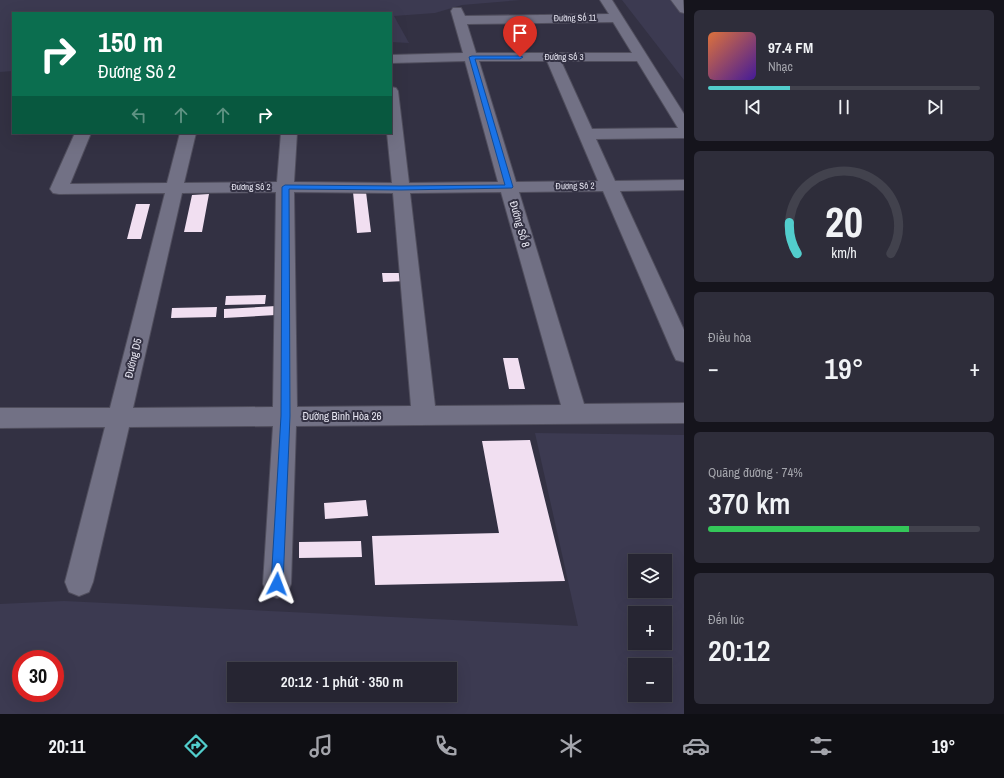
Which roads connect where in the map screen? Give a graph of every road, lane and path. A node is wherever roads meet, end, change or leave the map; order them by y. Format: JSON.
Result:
{"nodes":[{"id":1,"x":606,"y":0,"type":"edge"},
{"id":2,"x":677,"y":0,"type":"edge"},
{"id":3,"x":684,"y":9,"type":"edge"},
{"id":4,"x":459,"y":16,"type":"joint"},
{"id":5,"x":617,"y":18,"type":"junction"},
{"id":6,"x":472,"y":57,"type":"junction"},
{"id":7,"x":552,"y":57,"type":"junction"},
{"id":8,"x":642,"y":58,"type":"junction"},
{"id":9,"x":392,"y":59,"type":"edge"},
{"id":10,"x":392,"y":101,"type":"edge"},
{"id":11,"x":684,"y":126,"type":"edge"},
{"id":12,"x":684,"y":133,"type":"edge"},
{"id":13,"x":83,"y":134,"type":"edge"},
{"id":14,"x":188,"y":134,"type":"edge"},
{"id":15,"x":289,"y":134,"type":"edge"},
{"id":16,"x":586,"y":134,"type":"junction"},
{"id":17,"x":684,"y":185,"type":"edge"},
{"id":18,"x":609,"y":186,"type":"junction"},
{"id":19,"x":285,"y":187,"type":"junction"},
{"id":20,"x":509,"y":187,"type":"junction"},
{"id":21,"x":175,"y":188,"type":"junction"},
{"id":22,"x":401,"y":188,"type":"junction"},
{"id":23,"x":684,"y":354,"type":"edge"},
{"id":24,"x":684,"y":413,"type":"edge"},
{"id":25,"x":575,"y":414,"type":"junction"},
{"id":26,"x":285,"y":416,"type":"junction"},
{"id":27,"x":424,"y":416,"type":"junction"},
{"id":28,"x":0,"y":418,"type":"edge"},
{"id":29,"x":119,"y":418,"type":"junction"},
{"id":30,"x":79,"y":582,"type":"dead end"},
{"id":31,"x":277,"y":584,"type":"dead end"}],
"edges":[{"from":1,"to":5,"type":"street"},
{"from":2,"to":3,"type":"street"},
{"from":4,"to":5,"type":"street","name":"Đường Số 11"},
{"from":4,"to":6,"type":"street","name":"Đường Số 8"},
{"from":5,"to":8,"type":"street"},
{"from":6,"to":7,"type":"street","name":"Đường Số 3"},
{"from":6,"to":9,"type":"street","name":"Đường Số 3"},
{"from":6,"to":20,"type":"street","name":"Đường Số 8"},
{"from":7,"to":8,"type":"street","name":"Đường Số 3"},
{"from":7,"to":16,"type":"street"},
{"from":8,"to":11,"type":"street"},
{"from":10,"to":22,"type":"street"},
{"from":12,"to":16,"type":"street"},
{"from":13,"to":21,"type":"street","name":"Đương Sô 2"},
{"from":14,"to":21,"type":"street","name":"Đường D5"},
{"from":15,"to":19,"type":"street"},
{"from":16,"to":18,"type":"street"},
{"from":17,"to":18,"type":"street","name":"Đương Sô 2"},
{"from":18,"to":20,"type":"street","name":"Đương Sô 2"},
{"from":18,"to":23,"type":"street"},
{"from":19,"to":21,"type":"street","name":"Đương Sô 2"},
{"from":19,"to":22,"type":"street","name":"Đương Sô 2"},
{"from":19,"to":26,"type":"street"},
{"from":20,"to":22,"type":"street","name":"Đương Sô 2"},
{"from":20,"to":25,"type":"street","name":"Đường Số 8"},
{"from":21,"to":29,"type":"street","name":"Đường D5"},
{"from":22,"to":27,"type":"street"},
{"from":24,"to":25,"type":"street","name":"Đường Bình Hòa 26"},
{"from":25,"to":27,"type":"street","name":"Đường Bình Hòa 26"},
{"from":26,"to":27,"type":"street","name":"Đường Bình Hòa 26"},
{"from":26,"to":29,"type":"street","name":"Đường Bình Hòa 26"},
{"from":26,"to":31,"type":"street"},
{"from":28,"to":29,"type":"street","name":"Đường Bình Hòa 26"},
{"from":29,"to":30,"type":"street","name":"Đường D5"}]}
